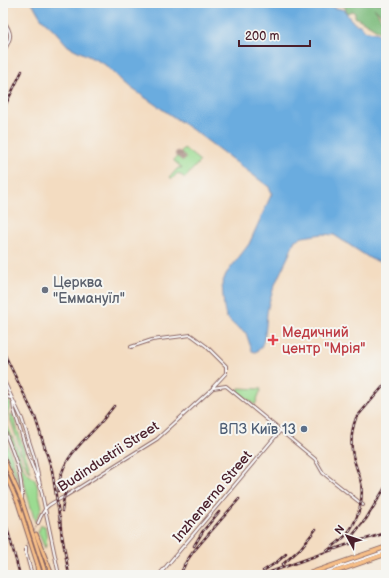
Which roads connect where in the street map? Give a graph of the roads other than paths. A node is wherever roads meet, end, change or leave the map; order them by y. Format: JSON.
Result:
{"nodes":[{"id":1,"x":3,"y":20,"type":"edge"},
{"id":2,"x":3,"y":52,"type":"edge"},
{"id":3,"x":131,"y":347,"type":"dead end"},
{"id":4,"x":3,"y":379,"type":"edge"},
{"id":5,"x":213,"y":388,"type":"junction"},
{"id":6,"x":3,"y":396,"type":"edge"},
{"id":7,"x":12,"y":398,"type":"junction"},
{"id":8,"x":13,"y":402,"type":"junction"},
{"id":9,"x":3,"y":427,"type":"edge"},
{"id":10,"x":280,"y":431,"type":"junction"},
{"id":11,"x":3,"y":456,"type":"edge"},
{"id":12,"x":3,"y":469,"type":"edge"},
{"id":13,"x":41,"y":486,"type":"junction"},
{"id":14,"x":22,"y":501,"type":"junction"},
{"id":15,"x":362,"y":505,"type":"dead end"},
{"id":16,"x":45,"y":508,"type":"junction"},
{"id":17,"x":38,"y":523,"type":"tunnel mouth"},
{"id":18,"x":32,"y":528,"type":"junction"},
{"id":19,"x":26,"y":547,"type":"tunnel mouth"},
{"id":20,"x":386,"y":547,"type":"edge"},
{"id":21,"x":386,"y":551,"type":"edge"},
{"id":22,"x":386,"y":554,"type":"edge"},
{"id":23,"x":32,"y":575,"type":"edge"},
{"id":24,"x":40,"y":575,"type":"edge"},
{"id":25,"x":46,"y":575,"type":"edge"},
{"id":26,"x":52,"y":575,"type":"edge"},
{"id":27,"x":59,"y":575,"type":"edge"},
{"id":28,"x":159,"y":575,"type":"edge"},
{"id":29,"x":305,"y":575,"type":"edge"},
{"id":30,"x":316,"y":575,"type":"edge"},
{"id":31,"x":326,"y":575,"type":"edge"}],
"edges":[{"from":1,"to":2,"type":"street"},
{"from":3,"to":5,"type":"street","name":"Budindustrii Street"},
{"from":4,"to":7,"type":"street"},
{"from":5,"to":10,"type":"street"},
{"from":5,"to":16,"type":"street","name":"Budindustrii Street"},
{"from":6,"to":7,"type":"street"},
{"from":7,"to":8,"type":"street"},
{"from":8,"to":13,"type":"street"},
{"from":8,"to":13,"type":"street"},
{"from":9,"to":14,"type":"street"},
{"from":10,"to":15,"type":"street"},
{"from":10,"to":28,"type":"street","name":"Inzhenerna Street"},
{"from":11,"to":14,"type":"main road"},
{"from":12,"to":24,"type":"main road"},
{"from":13,"to":16,"type":"street"},
{"from":14,"to":18,"type":"main road"},
{"from":16,"to":17,"type":"street"},
{"from":16,"to":27,"type":"street"},
{"from":18,"to":25,"type":"main road"},
{"from":18,"to":26,"type":"main road"},
{"from":19,"to":23,"type":"street"},
{"from":20,"to":29,"type":"highway"},
{"from":21,"to":30,"type":"street"},
{"from":22,"to":31,"type":"highway"}]}
